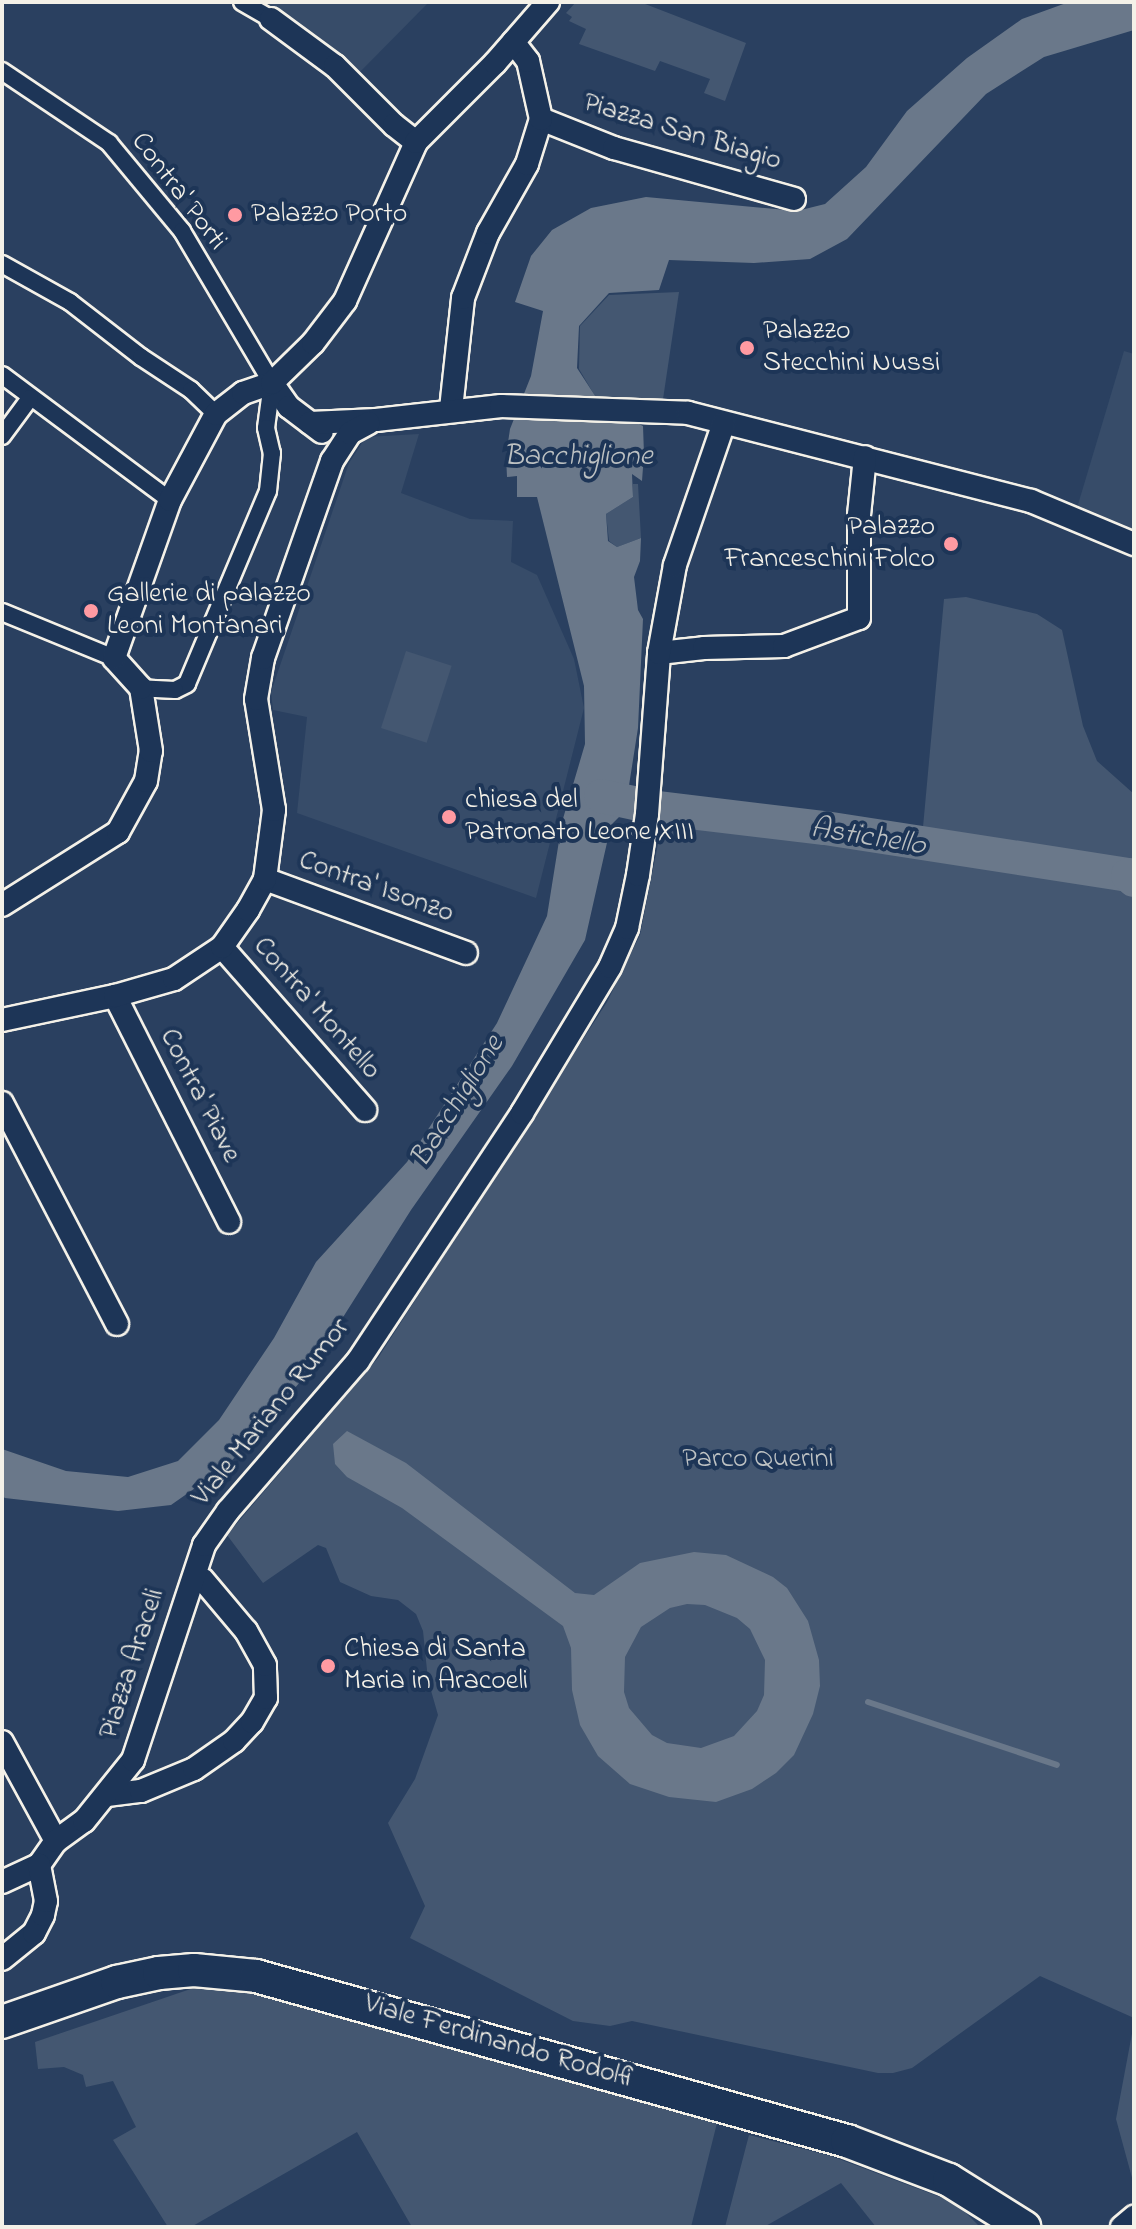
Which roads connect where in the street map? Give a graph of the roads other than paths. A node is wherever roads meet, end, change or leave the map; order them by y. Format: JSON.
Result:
{"nodes":[{"id":1,"x":242,"y":2,"type":"edge"},
{"id":2,"x":548,"y":2,"type":"edge"},
{"id":3,"x":271,"y":19,"type":"joint"},
{"id":4,"x":513,"y":42,"type":"junction"},
{"id":5,"x":2,"y":71,"type":"edge"},
{"id":6,"x":541,"y":119,"type":"junction"},
{"id":7,"x":416,"y":142,"type":"junction"},
{"id":8,"x":794,"y":199,"type":"dead end"},
{"id":9,"x":2,"y":264,"type":"edge"},
{"id":10,"x":2,"y":375,"type":"edge"},
{"id":11,"x":272,"y":383,"type":"junction"},
{"id":12,"x":30,"y":398,"type":"junction"},
{"id":13,"x":451,"y":409,"type":"junction"},
{"id":14,"x":216,"y":414,"type":"junction"},
{"id":15,"x":376,"y":420,"type":"junction"},
{"id":16,"x":310,"y":423,"type":"junction"},
{"id":17,"x":724,"y":423,"type":"junction"},
{"id":18,"x":2,"y":436,"type":"edge"},
{"id":19,"x":336,"y":450,"type":"junction"},
{"id":20,"x":865,"y":457,"type":"junction"},
{"id":21,"x":170,"y":500,"type":"junction"},
{"id":22,"x":1134,"y":544,"type":"edge"},
{"id":23,"x":2,"y":612,"type":"edge"},
{"id":24,"x":659,"y":653,"type":"junction"},
{"id":25,"x":114,"y":658,"type":"junction"},
{"id":26,"x":141,"y":688,"type":"junction"},
{"id":27,"x":265,"y":879,"type":"junction"},
{"id":28,"x":2,"y":905,"type":"edge"},
{"id":29,"x":222,"y":947,"type":"junction"},
{"id":30,"x":466,"y":953,"type":"dead end"},
{"id":31,"x":115,"y":996,"type":"junction"},
{"id":32,"x":2,"y":1020,"type":"edge"},
{"id":33,"x":2,"y":1103,"type":"edge"},
{"id":34,"x":365,"y":1110,"type":"dead end"},
{"id":35,"x":229,"y":1222,"type":"dead end"},
{"id":36,"x":117,"y":1324,"type":"dead end"},
{"id":37,"x":204,"y":1545,"type":"joint"},
{"id":38,"x":203,"y":1580,"type":"dead end"},
{"id":39,"x":2,"y":1742,"type":"edge"},
{"id":40,"x":107,"y":1795,"type":"junction"},
{"id":41,"x":56,"y":1841,"type":"junction"},
{"id":42,"x":39,"y":1865,"type":"junction"},
{"id":43,"x":2,"y":1882,"type":"edge"},
{"id":44,"x":2,"y":1959,"type":"edge"},
{"id":45,"x":2,"y":2022,"type":"edge"},
{"id":46,"x":1134,"y":2217,"type":"edge"},
{"id":47,"x":1015,"y":2221,"type":"edge"},
{"id":48,"x":1122,"y":2227,"type":"edge"}],
"edges":[{"from":1,"to":3,"type":"street"},
{"from":2,"to":4,"type":"street"},
{"from":3,"to":7,"type":"street"},
{"from":4,"to":6,"type":"street","name":"Piazza San Biagio"},
{"from":4,"to":7,"type":"street"},
{"from":5,"to":11,"type":"street","name":"Contra' Porti"},
{"from":6,"to":8,"type":"street","name":"Piazza San Biagio"},
{"from":6,"to":13,"type":"street"},
{"from":7,"to":11,"type":"street"},
{"from":9,"to":14,"type":"street"},
{"from":10,"to":12,"type":"street"},
{"from":11,"to":14,"type":"street"},
{"from":11,"to":16,"type":"street"},
{"from":11,"to":26,"type":"street"},
{"from":12,"to":18,"type":"street"},
{"from":12,"to":21,"type":"street"},
{"from":13,"to":15,"type":"street"},
{"from":13,"to":17,"type":"street"},
{"from":14,"to":21,"type":"street"},
{"from":15,"to":16,"type":"street"},
{"from":15,"to":19,"type":"street"},
{"from":16,"to":19,"type":"street"},
{"from":17,"to":20,"type":"street"},
{"from":17,"to":24,"type":"street","name":"Viale Mariano Rumor"},
{"from":19,"to":27,"type":"street"},
{"from":20,"to":22,"type":"street"},
{"from":20,"to":24,"type":"street"},
{"from":21,"to":25,"type":"street"},
{"from":23,"to":25,"type":"street"},
{"from":24,"to":37,"type":"street","name":"Viale Mariano Rumor"},
{"from":25,"to":26,"type":"street"},
{"from":26,"to":28,"type":"street"},
{"from":27,"to":29,"type":"street"},
{"from":27,"to":30,"type":"street","name":"Contra' Isonzo"},
{"from":29,"to":31,"type":"street"},
{"from":29,"to":34,"type":"street","name":"Contra' Montello"},
{"from":31,"to":32,"type":"street"},
{"from":31,"to":35,"type":"street","name":"Contra' Piave"},
{"from":33,"to":36,"type":"street"},
{"from":37,"to":40,"type":"street","name":"Piazza Araceli"},
{"from":38,"to":40,"type":"street","name":"Piazza Araceli"},
{"from":39,"to":41,"type":"street"},
{"from":40,"to":41,"type":"street","name":"Piazza Araceli"},
{"from":41,"to":42,"type":"street","name":"Piazza Araceli"},
{"from":42,"to":43,"type":"street"},
{"from":42,"to":44,"type":"street"},
{"from":45,"to":47,"type":"main road","name":"Viale Ferdinando Rodolfi"},
{"from":46,"to":48,"type":"street"}]}
